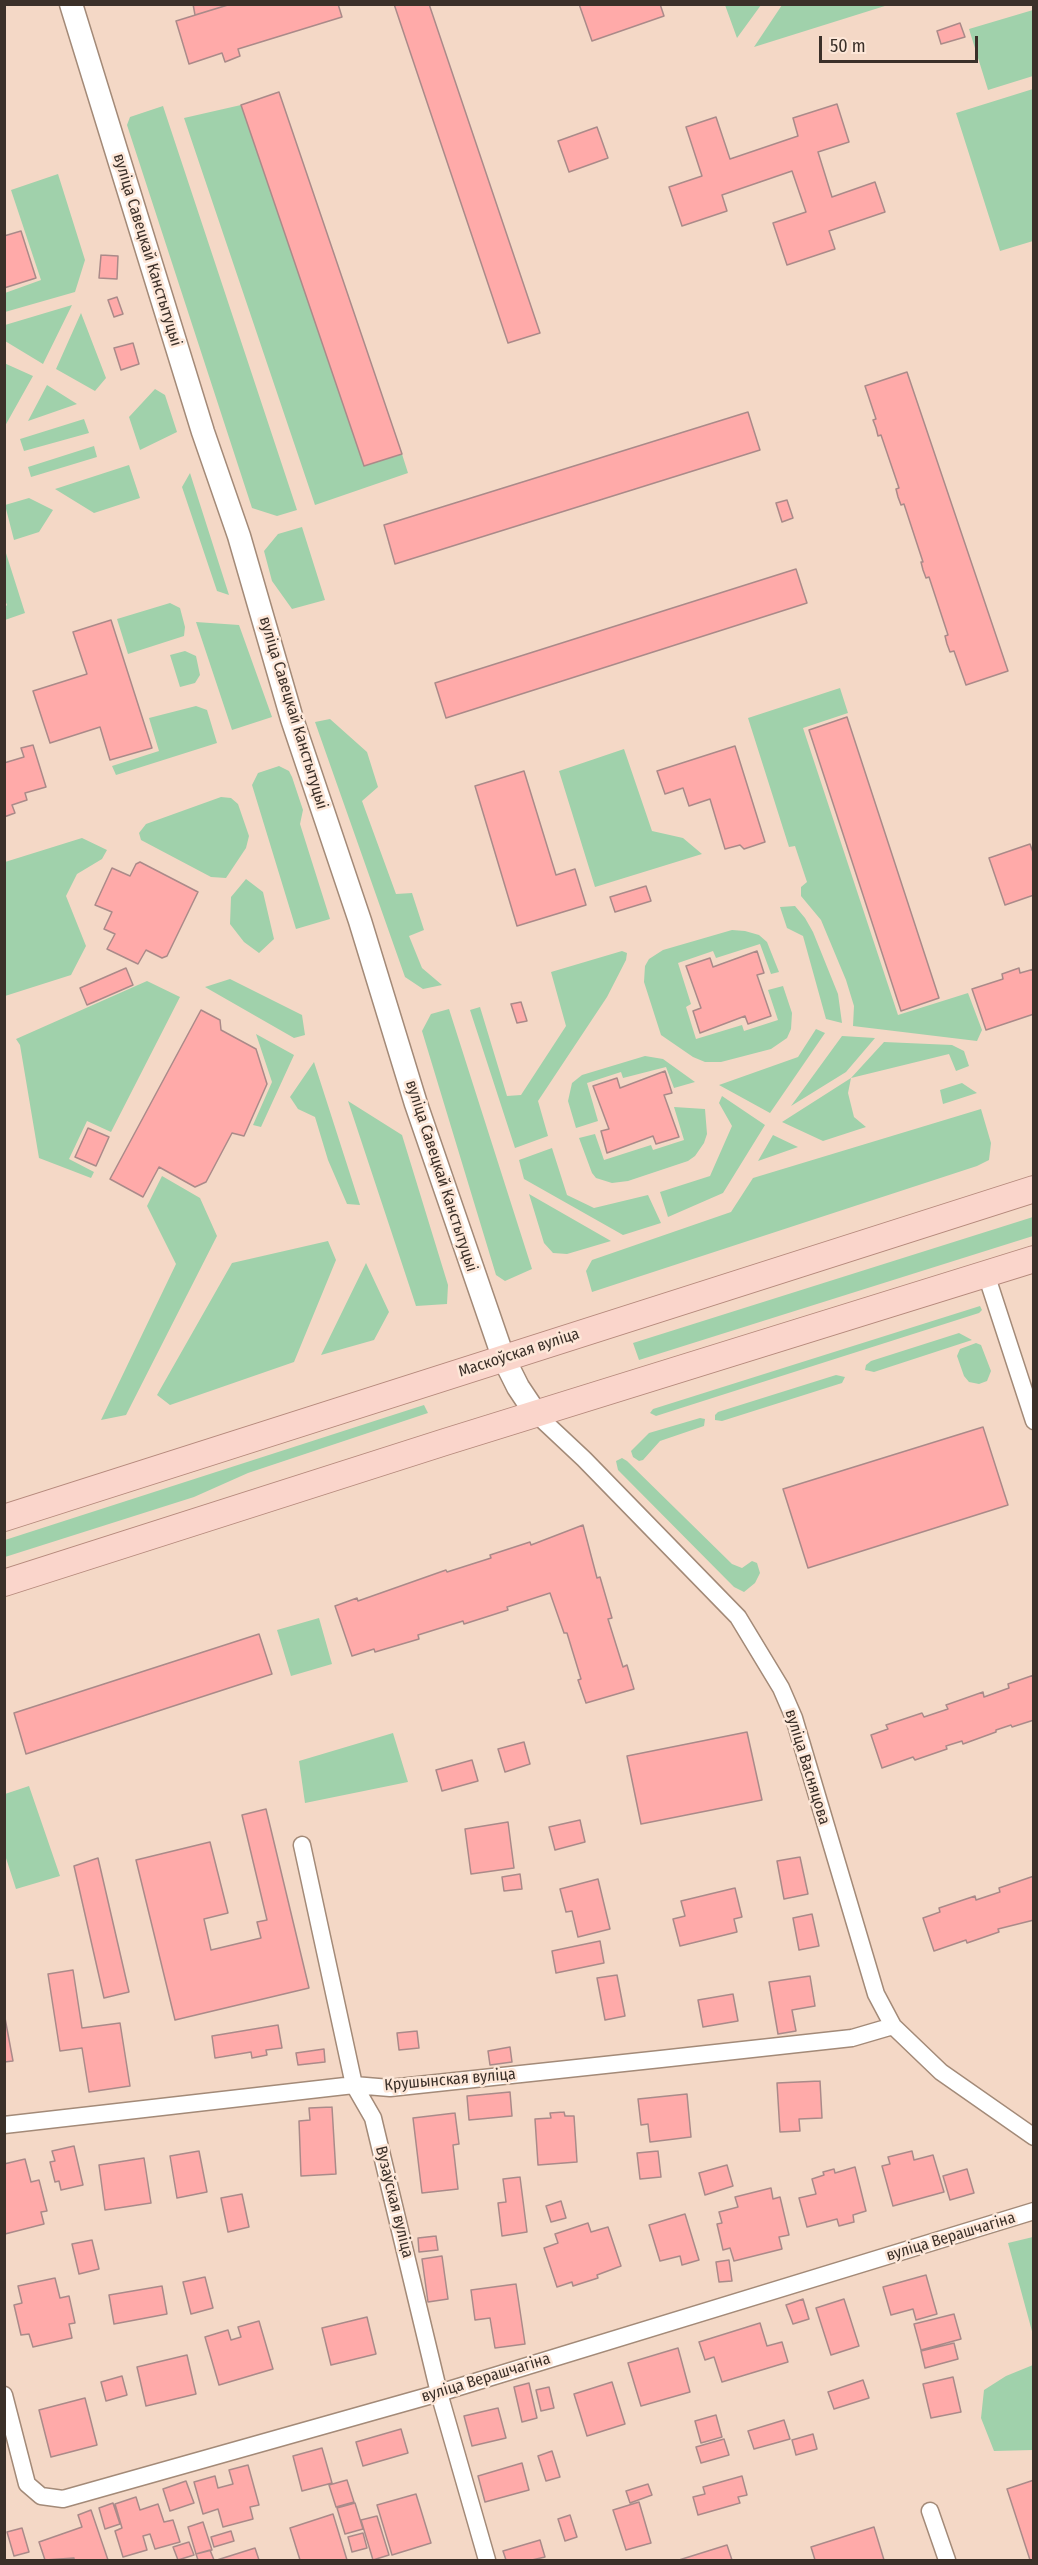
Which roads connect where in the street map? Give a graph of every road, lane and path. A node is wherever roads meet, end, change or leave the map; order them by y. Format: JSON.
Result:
{"nodes":[{"id":1,"x":71,"y":4,"type":"edge"},
{"id":2,"x":1034,"y":1189,"type":"edge"},
{"id":3,"x":1034,"y":1259,"type":"edge"},
{"id":4,"x":986,"y":1274,"type":"junction"},
{"id":5,"x":503,"y":1357,"type":"junction"},
{"id":6,"x":536,"y":1414,"type":"junction"},
{"id":7,"x":1034,"y":1421,"type":"edge"},
{"id":8,"x":4,"y":1518,"type":"edge"},
{"id":9,"x":4,"y":1583,"type":"edge"},
{"id":10,"x":302,"y":1845,"type":"dead end"},
{"id":11,"x":893,"y":2026,"type":"junction"},
{"id":12,"x":354,"y":2085,"type":"junction"},
{"id":13,"x":4,"y":2125,"type":"edge"},
{"id":14,"x":1034,"y":2137,"type":"edge"},
{"id":15,"x":1034,"y":2211,"type":"edge"},
{"id":16,"x":440,"y":2393,"type":"junction"},
{"id":17,"x":4,"y":2395,"type":"edge"},
{"id":18,"x":930,"y":2511,"type":"dead end"},
{"id":19,"x":487,"y":2560,"type":"edge"},
{"id":20,"x":947,"y":2560,"type":"edge"}],
"edges":[{"from":1,"to":5,"type":"main road","name":"вуліца Савецкай Канстытуцыі"},
{"from":2,"to":5,"type":"main road","name":"Маскоўская вуліца"},
{"from":3,"to":4,"type":"main road"},
{"from":4,"to":6,"type":"main road"},
{"from":4,"to":7,"type":"street"},
{"from":5,"to":6,"type":"main road","name":"вуліца Савецкай Канстытуцыі"},
{"from":5,"to":8,"type":"main road","name":"Маскоўская вуліца"},
{"from":6,"to":9,"type":"main road"},
{"from":6,"to":11,"type":"street","name":"вуліца Васняцова"},
{"from":10,"to":12,"type":"street","name":"Вузаўская вуліца"},
{"from":11,"to":12,"type":"street","name":"Крушынская вуліца"},
{"from":11,"to":14,"type":"street","name":"вуліца Васняцова"},
{"from":12,"to":13,"type":"street","name":"Крушынская вуліца"},
{"from":12,"to":16,"type":"street","name":"Вузаўская вуліца"},
{"from":15,"to":16,"type":"street","name":"вуліца Верашчагіна"},
{"from":16,"to":17,"type":"street","name":"вуліца Верашчагіна"},
{"from":16,"to":19,"type":"street","name":"Вузаўская вуліца"},
{"from":18,"to":20,"type":"street"}]}
